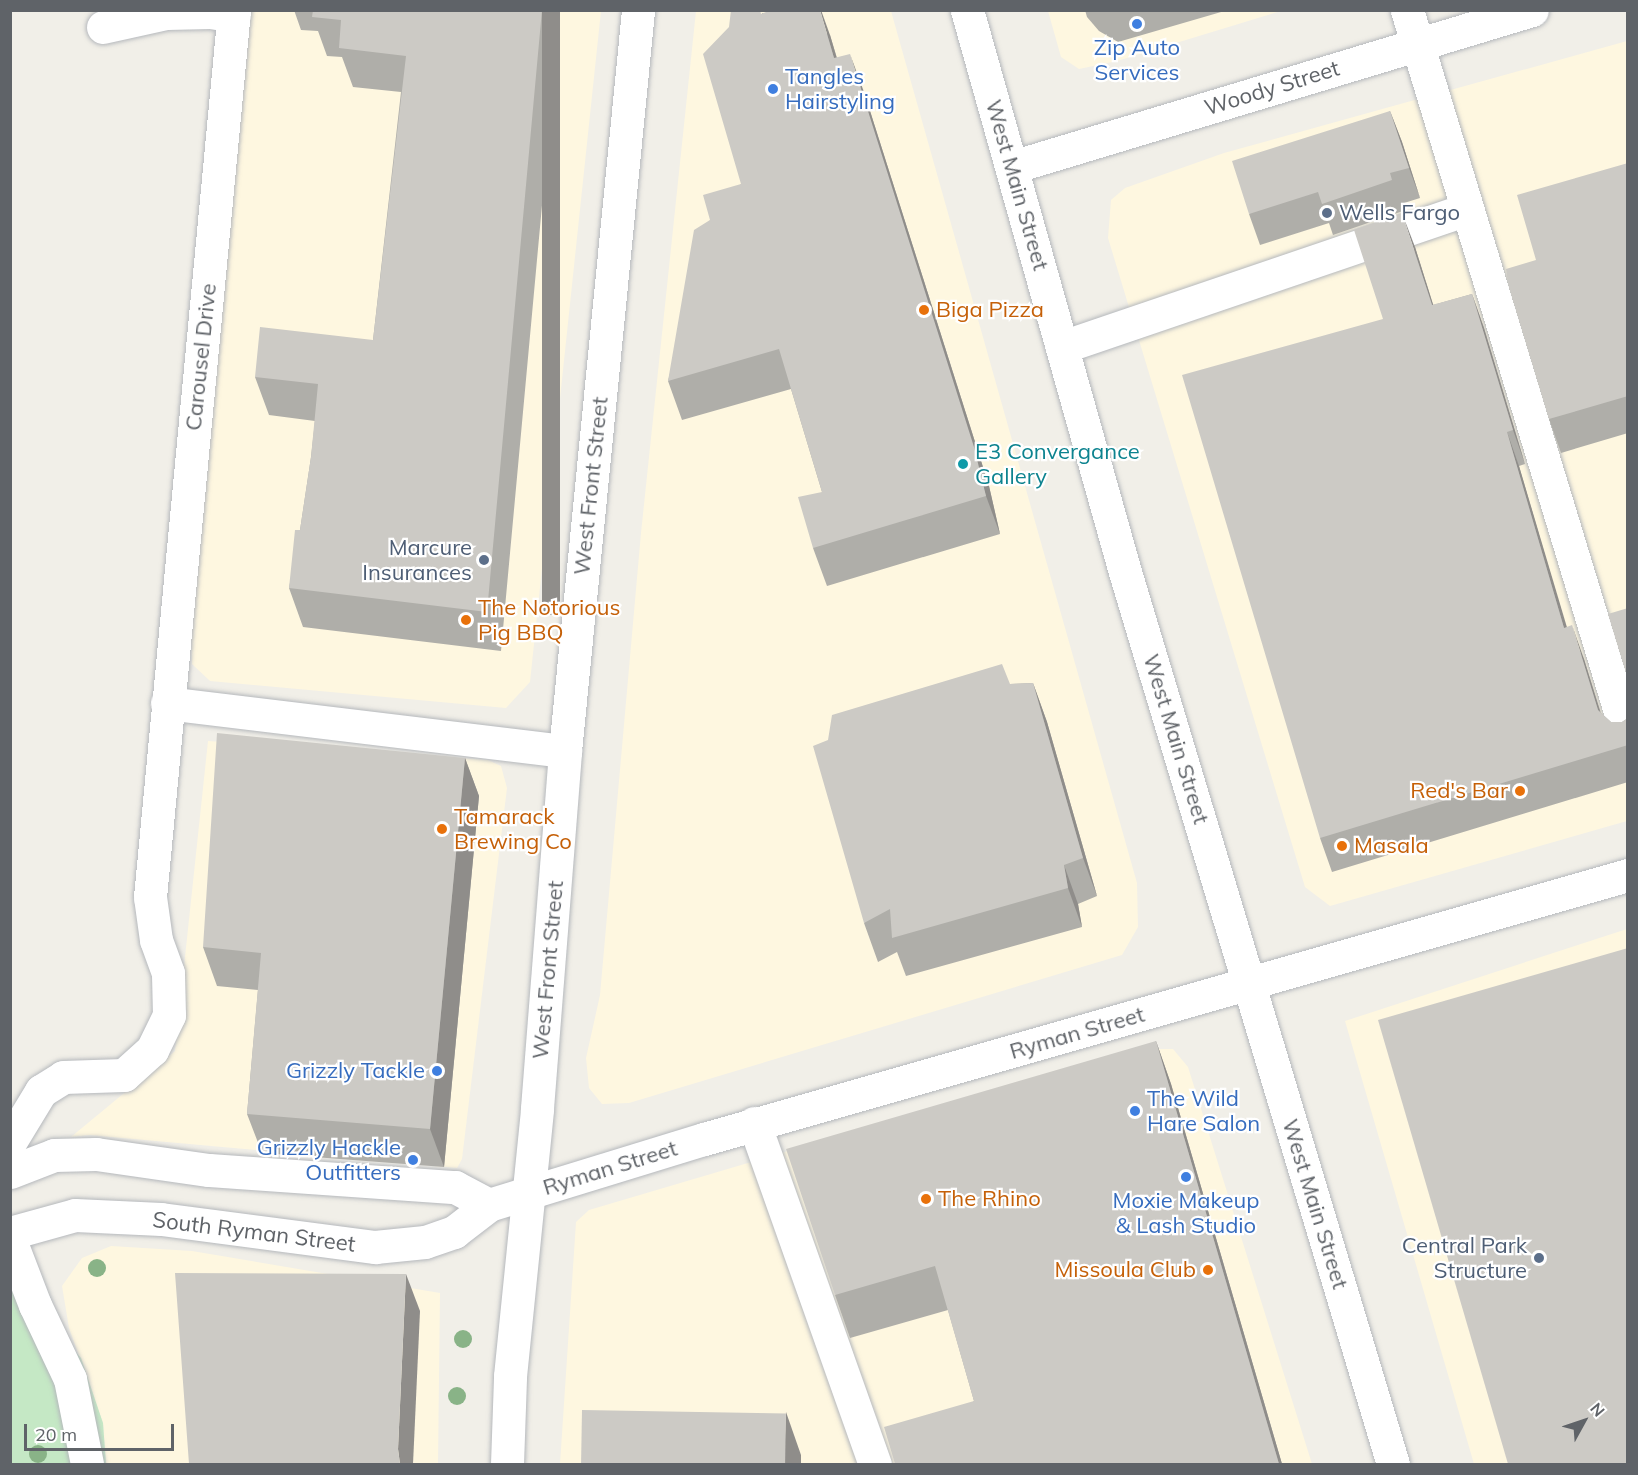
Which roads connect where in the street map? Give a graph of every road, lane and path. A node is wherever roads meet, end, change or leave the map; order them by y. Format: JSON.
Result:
{"nodes":[{"id":1,"x":638,"y":10,"type":"edge"},
{"id":2,"x":967,"y":10,"type":"edge"},
{"id":3,"x":1407,"y":10,"type":"edge"},
{"id":4,"x":1532,"y":10,"type":"edge"},
{"id":5,"x":234,"y":13,"type":"edge"},
{"id":6,"x":103,"y":27,"type":"dead end"},
{"id":7,"x":1417,"y":45,"type":"junction"},
{"id":8,"x":1012,"y":167,"type":"junction"},
{"id":9,"x":1467,"y":209,"type":"junction"},
{"id":10,"x":1062,"y":347,"type":"junction"},
{"id":11,"x":167,"y":703,"type":"junction"},
{"id":12,"x":1628,"y":738,"type":"edge"},
{"id":13,"x":566,"y":751,"type":"junction"},
{"id":14,"x":1628,"y":875,"type":"edge"},
{"id":15,"x":1250,"y":985,"type":"junction"},
{"id":16,"x":754,"y":1124,"type":"junction"},
{"id":17,"x":10,"y":1142,"type":"edge"},
{"id":18,"x":10,"y":1172,"type":"edge"},
{"id":19,"x":526,"y":1193,"type":"junction"},
{"id":20,"x":489,"y":1205,"type":"junction"},
{"id":21,"x":10,"y":1233,"type":"edge"},
{"id":22,"x":10,"y":1240,"type":"edge"},
{"id":23,"x":87,"y":1464,"type":"edge"},
{"id":24,"x":507,"y":1464,"type":"edge"},
{"id":25,"x":875,"y":1464,"type":"edge"},
{"id":26,"x":1393,"y":1464,"type":"edge"}],
"edges":[{"from":1,"to":13,"type":"street","name":"West Front Street"},
{"from":2,"to":8,"type":"street","name":"West Main Street"},
{"from":3,"to":7,"type":"street"},
{"from":4,"to":7,"type":"street","name":"Woody Street"},
{"from":5,"to":6,"type":"street"},
{"from":5,"to":11,"type":"street","name":"Carousel Drive"},
{"from":7,"to":8,"type":"street","name":"Woody Street"},
{"from":7,"to":9,"type":"street"},
{"from":8,"to":10,"type":"street","name":"West Main Street"},
{"from":9,"to":10,"type":"street"},
{"from":9,"to":12,"type":"street"},
{"from":10,"to":15,"type":"street","name":"West Main Street"},
{"from":11,"to":13,"type":"street"},
{"from":11,"to":17,"type":"street","name":"Carousel Drive"},
{"from":13,"to":19,"type":"street","name":"West Front Street"},
{"from":14,"to":15,"type":"street","name":"Ryman Street"},
{"from":15,"to":16,"type":"street","name":"Ryman Street"},
{"from":15,"to":26,"type":"street","name":"West Main Street"},
{"from":16,"to":19,"type":"street","name":"Ryman Street"},
{"from":16,"to":25,"type":"street"},
{"from":18,"to":20,"type":"street"},
{"from":19,"to":20,"type":"street","name":"South Ryman Street"},
{"from":19,"to":24,"type":"street","name":"West Front Street"},
{"from":20,"to":21,"type":"street","name":"South Ryman Street"},
{"from":22,"to":23,"type":"street"}]}
